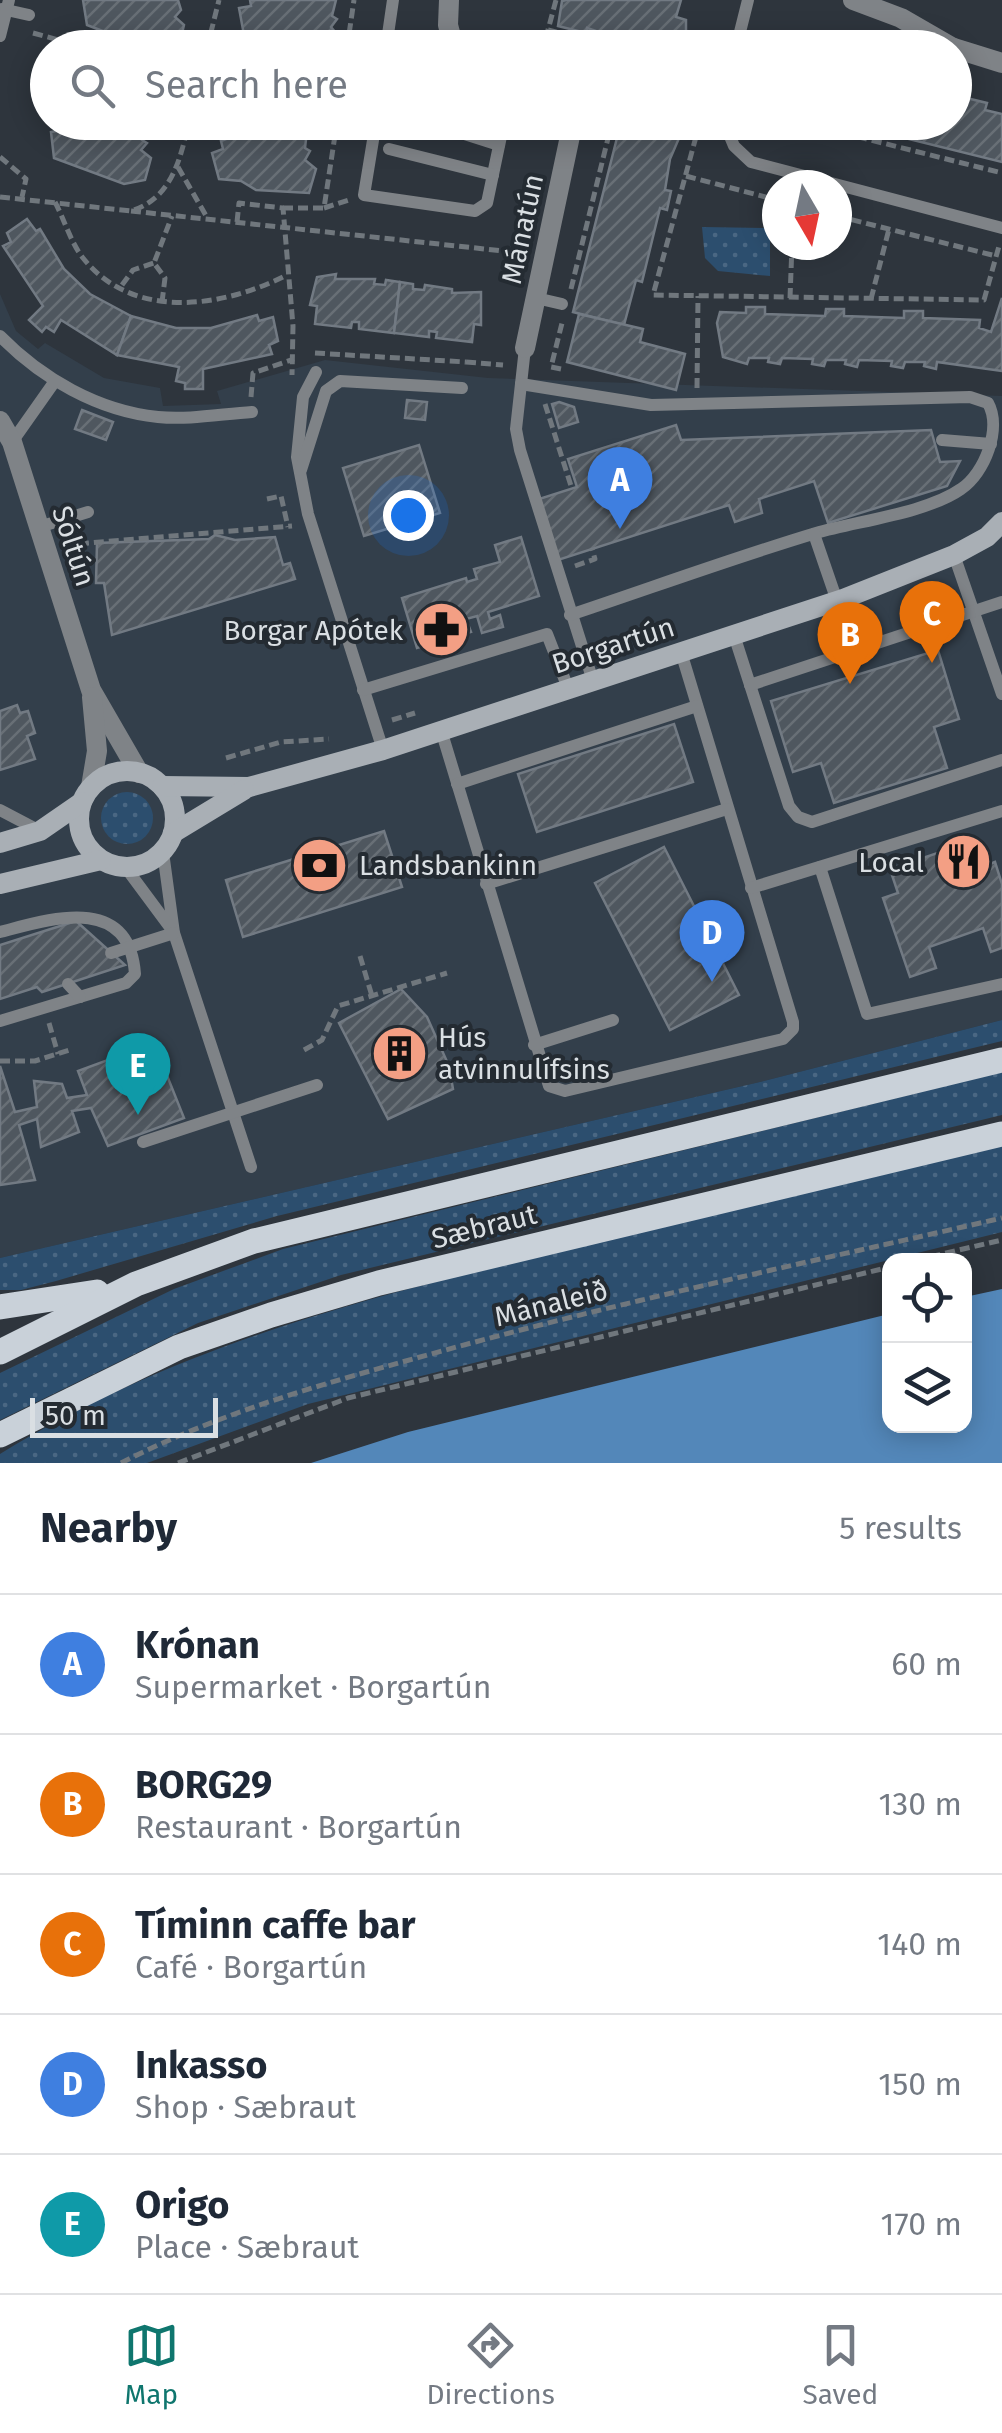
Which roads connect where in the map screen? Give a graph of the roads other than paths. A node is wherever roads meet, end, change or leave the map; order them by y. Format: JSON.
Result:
{"nodes":[{"id":1,"x":393,"y":0,"type":"edge"},
{"id":2,"x":449,"y":0,"type":"edge"},
{"id":3,"x":748,"y":0,"type":"edge"},
{"id":4,"x":853,"y":0,"type":"edge"},
{"id":5,"x":5,"y":6,"type":"edge"},
{"id":6,"x":29,"y":15,"type":"dead end"},
{"id":7,"x":389,"y":30,"type":"edge"},
{"id":8,"x":450,"y":30,"type":"edge"},
{"id":9,"x":740,"y":30,"type":"edge"},
{"id":10,"x":923,"y":30,"type":"edge"},
{"id":11,"x":0,"y":36,"type":"edge"},
{"id":12,"x":972,"y":54,"type":"edge"},
{"id":13,"x":1002,"y":63,"type":"edge"},
{"id":14,"x":373,"y":140,"type":"edge"},
{"id":15,"x":481,"y":140,"type":"edge"},
{"id":16,"x":500,"y":140,"type":"edge"},
{"id":17,"x":570,"y":140,"type":"edge"},
{"id":18,"x":732,"y":140,"type":"edge"},
{"id":19,"x":499,"y":146,"type":"junction"},
{"id":20,"x":390,"y":149,"type":"dead end"},
{"id":21,"x":493,"y":175,"type":"junction"},
{"id":22,"x":1002,"y":230,"type":"edge"},
{"id":23,"x":536,"y":298,"type":"junction"},
{"id":24,"x":562,"y":304,"type":"dead end"},
{"id":25,"x":0,"y":336,"type":"edge"},
{"id":26,"x":525,"y":348,"type":"joint"},
{"id":27,"x":316,"y":372,"type":"dead end"},
{"id":28,"x":55,"y":381,"type":"junction"},
{"id":29,"x":521,"y":384,"type":"junction"},
{"id":30,"x":462,"y":388,"type":"road end"},
{"id":31,"x":252,"y":412,"type":"dead end"},
{"id":32,"x":0,"y":421,"type":"edge"},
{"id":33,"x":942,"y":440,"type":"dead end"},
{"id":34,"x":12,"y":442,"type":"junction"},
{"id":35,"x":991,"y":444,"type":"junction"},
{"id":36,"x":300,"y":472,"type":"junction"},
{"id":37,"x":88,"y":512,"type":"dead end"},
{"id":38,"x":39,"y":527,"type":"junction"},
{"id":39,"x":997,"y":531,"type":"edge"},
{"id":40,"x":814,"y":534,"type":"junction"},
{"id":41,"x":954,"y":554,"type":"junction"},
{"id":42,"x":836,"y":601,"type":"junction"},
{"id":43,"x":1002,"y":602,"type":"edge"},
{"id":44,"x":974,"y":611,"type":"junction"},
{"id":45,"x":570,"y":614,"type":"junction"},
{"id":46,"x":734,"y":635,"type":"junction"},
{"id":47,"x":681,"y":652,"type":"junction"},
{"id":48,"x":593,"y":680,"type":"junction"},
{"id":49,"x":750,"y":685,"type":"junction"},
{"id":50,"x":568,"y":688,"type":"junction"},
{"id":51,"x":92,"y":690,"type":"junction"},
{"id":52,"x":363,"y":690,"type":"junction"},
{"id":53,"x":1002,"y":694,"type":"edge"},
{"id":54,"x":697,"y":706,"type":"junction"},
{"id":55,"x":441,"y":730,"type":"junction"},
{"id":56,"x":383,"y":750,"type":"junction"},
{"id":57,"x":1002,"y":760,"type":"edge"},
{"id":58,"x":139,"y":773,"type":"junction"},
{"id":59,"x":457,"y":784,"type":"junction"},
{"id":60,"x":162,"y":786,"type":"junction"},
{"id":61,"x":248,"y":787,"type":"junction"},
{"id":62,"x":87,"y":794,"type":"junction"},
{"id":63,"x":728,"y":809,"type":"junction"},
{"id":64,"x":0,"y":810,"type":"edge"},
{"id":65,"x":1002,"y":811,"type":"edge"},
{"id":66,"x":40,"y":831,"type":"junction"},
{"id":67,"x":0,"y":843,"type":"edge"},
{"id":68,"x":168,"y":843,"type":"junction"},
{"id":69,"x":101,"y":860,"type":"junction"},
{"id":70,"x":820,"y":867,"type":"junction"},
{"id":71,"x":126,"y":868,"type":"junction"},
{"id":72,"x":0,"y":884,"type":"edge"},
{"id":73,"x":486,"y":884,"type":"junction"},
{"id":74,"x":751,"y":888,"type":"junction"},
{"id":75,"x":0,"y":932,"type":"edge"},
{"id":76,"x":174,"y":933,"type":"junction"},
{"id":77,"x":130,"y":947,"type":"junction"},
{"id":78,"x":111,"y":953,"type":"dead end"},
{"id":79,"x":68,"y":984,"type":"dead end"},
{"id":80,"x":1002,"y":984,"type":"edge"},
{"id":81,"x":80,"y":997,"type":"junction"},
{"id":82,"x":614,"y":1020,"type":"dead end"},
{"id":83,"x":0,"y":1021,"type":"edge"},
{"id":84,"x":534,"y":1044,"type":"junction"},
{"id":85,"x":1002,"y":1060,"type":"edge"},
{"id":86,"x":318,"y":1085,"type":"dead end"},
{"id":87,"x":234,"y":1112,"type":"junction"},
{"id":88,"x":1002,"y":1134,"type":"edge"},
{"id":89,"x":143,"y":1142,"type":"dead end"},
{"id":90,"x":250,"y":1167,"type":"dead end"},
{"id":91,"x":136,"y":1284,"type":"junction"},
{"id":92,"x":0,"y":1307,"type":"edge"},
{"id":93,"x":0,"y":1352,"type":"edge"},
{"id":94,"x":0,"y":1435,"type":"edge"}],
"edges":[{"from":1,"to":7,"type":"lane"},
{"from":2,"to":8,"type":"street"},
{"from":3,"to":9,"type":"lane"},
{"from":4,"to":10,"type":"street"},
{"from":5,"to":6,"type":"lane"},
{"from":5,"to":11,"type":"lane"},
{"from":12,"to":13,"type":"street"},
{"from":14,"to":21,"type":"lane"},
{"from":15,"to":19,"type":"lane"},
{"from":16,"to":19,"type":"lane"},
{"from":17,"to":23,"type":"street","name":"Mánatún"},
{"from":18,"to":22,"type":"lane"},
{"from":19,"to":21,"type":"lane"},
{"from":20,"to":21,"type":"lane"},
{"from":23,"to":24,"type":"lane"},
{"from":23,"to":26,"type":"street","name":"Mánatún"},
{"from":25,"to":28,"type":"lane"},
{"from":26,"to":29,"type":"lane"},
{"from":27,"to":36,"type":"lane"},
{"from":28,"to":31,"type":"lane"},
{"from":28,"to":34,"type":"lane"},
{"from":29,"to":35,"type":"lane"},
{"from":29,"to":45,"type":"lane"},
{"from":30,"to":36,"type":"lane"},
{"from":32,"to":34,"type":"street","name":"Sóltún"},
{"from":33,"to":35,"type":"lane"},
{"from":34,"to":38,"type":"street","name":"Sóltún"},
{"from":35,"to":40,"type":"lane"},
{"from":36,"to":52,"type":"lane"},
{"from":37,"to":38,"type":"lane"},
{"from":38,"to":51,"type":"street","name":"Sóltún"},
{"from":39,"to":41,"type":"street","name":"Borgartún"},
{"from":40,"to":42,"type":"lane"},
{"from":40,"to":45,"type":"lane"},
{"from":41,"to":42,"type":"street","name":"Borgartún"},
{"from":41,"to":44,"type":"lane"},
{"from":42,"to":46,"type":"street","name":"Borgartún"},
{"from":43,"to":44,"type":"lane"},
{"from":44,"to":49,"type":"lane"},
{"from":44,"to":53,"type":"lane"},
{"from":45,"to":48,"type":"lane"},
{"from":46,"to":47,"type":"street","name":"Borgartún"},
{"from":46,"to":49,"type":"lane"},
{"from":47,"to":48,"type":"street","name":"Borgartún"},
{"from":47,"to":54,"type":"lane"},
{"from":48,"to":50,"type":"street","name":"Borgartún"},
{"from":49,"to":57,"type":"lane"},
{"from":50,"to":52,"type":"lane"},
{"from":50,"to":55,"type":"street","name":"Borgartún"},
{"from":51,"to":58,"type":"street","name":"Sóltún"},
{"from":51,"to":62,"type":"street","name":"Sóltún"},
{"from":52,"to":56,"type":"lane"},
{"from":54,"to":59,"type":"lane"},
{"from":54,"to":63,"type":"lane"},
{"from":55,"to":56,"type":"street","name":"Borgartún"},
{"from":55,"to":59,"type":"lane"},
{"from":56,"to":61,"type":"street","name":"Borgartún"},
{"from":58,"to":60,"type":"street","name":"Borgartún"},
{"from":58,"to":62,"type":"street"},
{"from":59,"to":73,"type":"lane"},
{"from":60,"to":61,"type":"street","name":"Borgartún"},
{"from":60,"to":68,"type":"street"},
{"from":61,"to":68,"type":"street","name":"Borgartún"},
{"from":62,"to":66,"type":"street"},
{"from":62,"to":69,"type":"street"},
{"from":63,"to":73,"type":"lane"},
{"from":63,"to":74,"type":"lane"},
{"from":64,"to":66,"type":"lane"},
{"from":65,"to":70,"type":"lane"},
{"from":66,"to":67,"type":"street"},
{"from":68,"to":71,"type":"street","name":"Borgartún"},
{"from":68,"to":76,"type":"lane"},
{"from":69,"to":71,"type":"street"},
{"from":69,"to":72,"type":"street"},
{"from":70,"to":74,"type":"lane"},
{"from":70,"to":80,"type":"lane"},
{"from":71,"to":76,"type":"lane"},
{"from":73,"to":84,"type":"lane"},
{"from":74,"to":84,"type":"lane"},
{"from":75,"to":77,"type":"lane"},
{"from":76,"to":77,"type":"lane"},
{"from":76,"to":87,"type":"lane"},
{"from":77,"to":78,"type":"lane"},
{"from":77,"to":81,"type":"lane"},
{"from":79,"to":81,"type":"lane"},
{"from":81,"to":83,"type":"lane"},
{"from":82,"to":84,"type":"lane"},
{"from":85,"to":91,"type":"main road","name":"Sæbraut"},
{"from":86,"to":87,"type":"lane"},
{"from":87,"to":89,"type":"lane"},
{"from":87,"to":90,"type":"lane"},
{"from":88,"to":94,"type":"main road","name":"Sæbraut"},
{"from":91,"to":92,"type":"main road"},
{"from":91,"to":93,"type":"main road","name":"Sæbraut"}]}
